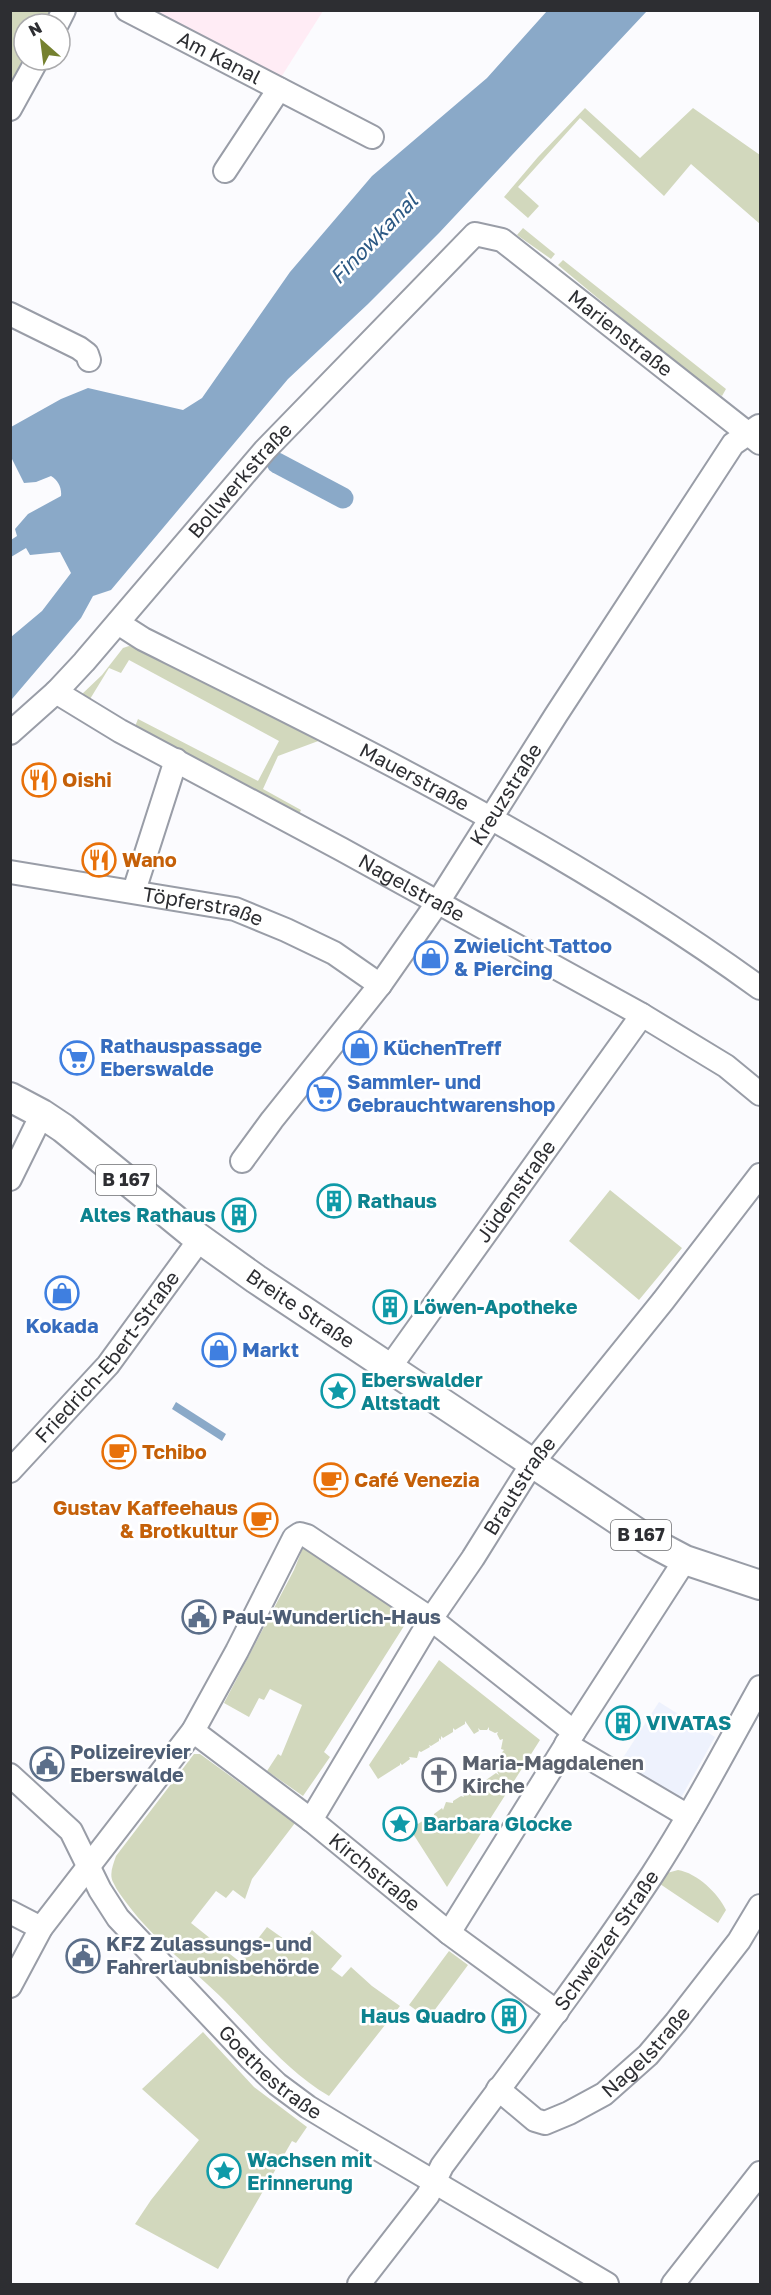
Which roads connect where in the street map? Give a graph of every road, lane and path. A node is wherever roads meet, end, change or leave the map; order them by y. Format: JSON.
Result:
{"nodes":[{"id":1,"x":127,"y":10,"type":"edge"},
{"id":2,"x":30,"y":72,"type":"edge"},
{"id":3,"x":279,"y":88,"type":"junction"},
{"id":4,"x":10,"y":109,"type":"edge"},
{"id":5,"x":372,"y":137,"type":"dead end"},
{"id":6,"x":225,"y":171,"type":"dead end"},
{"id":7,"x":475,"y":234,"type":"joint"},
{"id":8,"x":10,"y":314,"type":"edge"},
{"id":9,"x":89,"y":360,"type":"dead end"},
{"id":10,"x":756,"y":434,"type":"edge"},
{"id":11,"x":118,"y":623,"type":"junction"},
{"id":12,"x":56,"y":692,"type":"junction"},
{"id":13,"x":10,"y":734,"type":"edge"},
{"id":14,"x":176,"y":760,"type":"junction"},
{"id":15,"x":492,"y":818,"type":"junction"},
{"id":16,"x":10,"y":872,"type":"edge"},
{"id":17,"x":134,"y":891,"type":"junction"},
{"id":18,"x":438,"y":902,"type":"junction"},
{"id":19,"x":380,"y":985,"type":"junction"},
{"id":20,"x":760,"y":988,"type":"edge"},
{"id":21,"x":642,"y":1015,"type":"junction"},
{"id":22,"x":760,"y":1094,"type":"edge"},
{"id":23,"x":10,"y":1097,"type":"edge"},
{"id":24,"x":42,"y":1114,"type":"junction"},
{"id":25,"x":242,"y":1161,"type":"dead end"},
{"id":26,"x":760,"y":1175,"type":"edge"},
{"id":27,"x":10,"y":1179,"type":"edge"},
{"id":28,"x":196,"y":1230,"type":"junction"},
{"id":29,"x":390,"y":1367,"type":"junction"},
{"id":30,"x":532,"y":1462,"type":"junction"},
{"id":31,"x":10,"y":1471,"type":"edge"},
{"id":32,"x":685,"y":1560,"type":"junction"},
{"id":33,"x":760,"y":1584,"type":"edge"},
{"id":34,"x":431,"y":1619,"type":"junction"},
{"id":35,"x":760,"y":1687,"type":"edge"},
{"id":36,"x":192,"y":1731,"type":"junction"},
{"id":37,"x":570,"y":1738,"type":"junction"},
{"id":38,"x":10,"y":1775,"type":"edge"},
{"id":39,"x":688,"y":1816,"type":"junction"},
{"id":40,"x":311,"y":1820,"type":"junction"},
{"id":41,"x":90,"y":1866,"type":"junction"},
{"id":42,"x":760,"y":1906,"type":"edge"},
{"id":43,"x":10,"y":1912,"type":"edge"},
{"id":44,"x":41,"y":1928,"type":"junction"},
{"id":45,"x":449,"y":1933,"type":"junction"},
{"id":46,"x":10,"y":1986,"type":"edge"},
{"id":47,"x":557,"y":2012,"type":"junction"},
{"id":48,"x":498,"y":2089,"type":"junction"},
{"id":49,"x":760,"y":2173,"type":"edge"},
{"id":50,"x":434,"y":2182,"type":"junction"},
{"id":51,"x":359,"y":2284,"type":"edge"},
{"id":52,"x":607,"y":2284,"type":"edge"},
{"id":53,"x":673,"y":2284,"type":"edge"}],
"edges":[{"from":1,"to":3,"type":"street","name":"Am Kanal"},
{"from":2,"to":4,"type":"street"},
{"from":3,"to":5,"type":"street","name":"Am Kanal"},
{"from":3,"to":6,"type":"street","name":"Am Kanal"},
{"from":7,"to":10,"type":"street","name":"Marienstraße"},
{"from":7,"to":11,"type":"street","name":"Bollwerkstraße"},
{"from":8,"to":9,"type":"street"},
{"from":10,"to":15,"type":"street","name":"Kreuzstraße"},
{"from":11,"to":12,"type":"street","name":"Bollwerkstraße"},
{"from":11,"to":15,"type":"street","name":"Mauerstraße"},
{"from":12,"to":13,"type":"street","name":"Bollwerkstraße"},
{"from":12,"to":14,"type":"street","name":"Nagelstraße"},
{"from":14,"to":17,"type":"street"},
{"from":14,"to":18,"type":"street","name":"Nagelstraße"},
{"from":15,"to":18,"type":"street","name":"Kreuzstraße"},
{"from":15,"to":20,"type":"street","name":"Mauerstraße"},
{"from":16,"to":17,"type":"street","name":"Töpferstraße"},
{"from":17,"to":19,"type":"street","name":"Töpferstraße"},
{"from":18,"to":19,"type":"street","name":"Kreuzstraße"},
{"from":18,"to":21,"type":"street","name":"Nagelstraße"},
{"from":19,"to":25,"type":"street","name":"Kreuzstraße"},
{"from":21,"to":22,"type":"street","name":"Nagelstraße"},
{"from":21,"to":29,"type":"street","name":"Jüdenstraße"},
{"from":23,"to":24,"type":"main road","name":"Breite Straße","number":"B 167"},
{"from":24,"to":27,"type":"street"},
{"from":24,"to":28,"type":"main road","name":"Breite Straße","number":"B 167"},
{"from":26,"to":30,"type":"street","name":"Brautstraße"},
{"from":28,"to":29,"type":"main road","name":"Breite Straße","number":"B 167"},
{"from":28,"to":31,"type":"street","name":"Friedrich-Ebert-Straße"},
{"from":29,"to":30,"type":"main road","name":"Breite Straße","number":"B 167"},
{"from":30,"to":32,"type":"main road","name":"Breite Straße","number":"B 167"},
{"from":30,"to":34,"type":"street","name":"Brautstraße"},
{"from":32,"to":33,"type":"main road","name":"Breite Straße","number":"B 167"},
{"from":32,"to":37,"type":"street"},
{"from":34,"to":36,"type":"street"},
{"from":34,"to":37,"type":"street"},
{"from":34,"to":40,"type":"street","name":"Brautstraße"},
{"from":35,"to":39,"type":"street","name":"Schweizer Straße"},
{"from":36,"to":40,"type":"street","name":"Kirchstraße"},
{"from":36,"to":41,"type":"street"},
{"from":37,"to":39,"type":"street"},
{"from":37,"to":45,"type":"street"},
{"from":38,"to":41,"type":"street","name":"Goethestraße"},
{"from":39,"to":47,"type":"street","name":"Schweizer Straße"},
{"from":40,"to":45,"type":"street","name":"Kirchstraße"},
{"from":41,"to":44,"type":"street"},
{"from":41,"to":50,"type":"street","name":"Goethestraße"},
{"from":42,"to":48,"type":"street","name":"Nagelstraße"},
{"from":43,"to":44,"type":"street"},
{"from":44,"to":46,"type":"street"},
{"from":45,"to":47,"type":"street","name":"Kirchstraße"},
{"from":47,"to":48,"type":"street","name":"Schweizer Straße"},
{"from":48,"to":50,"type":"street","name":"Schweizer Straße"},
{"from":49,"to":53,"type":"street"},
{"from":50,"to":51,"type":"street","name":"Schweizer Straße"},
{"from":50,"to":52,"type":"street","name":"Goethestraße"}]}
